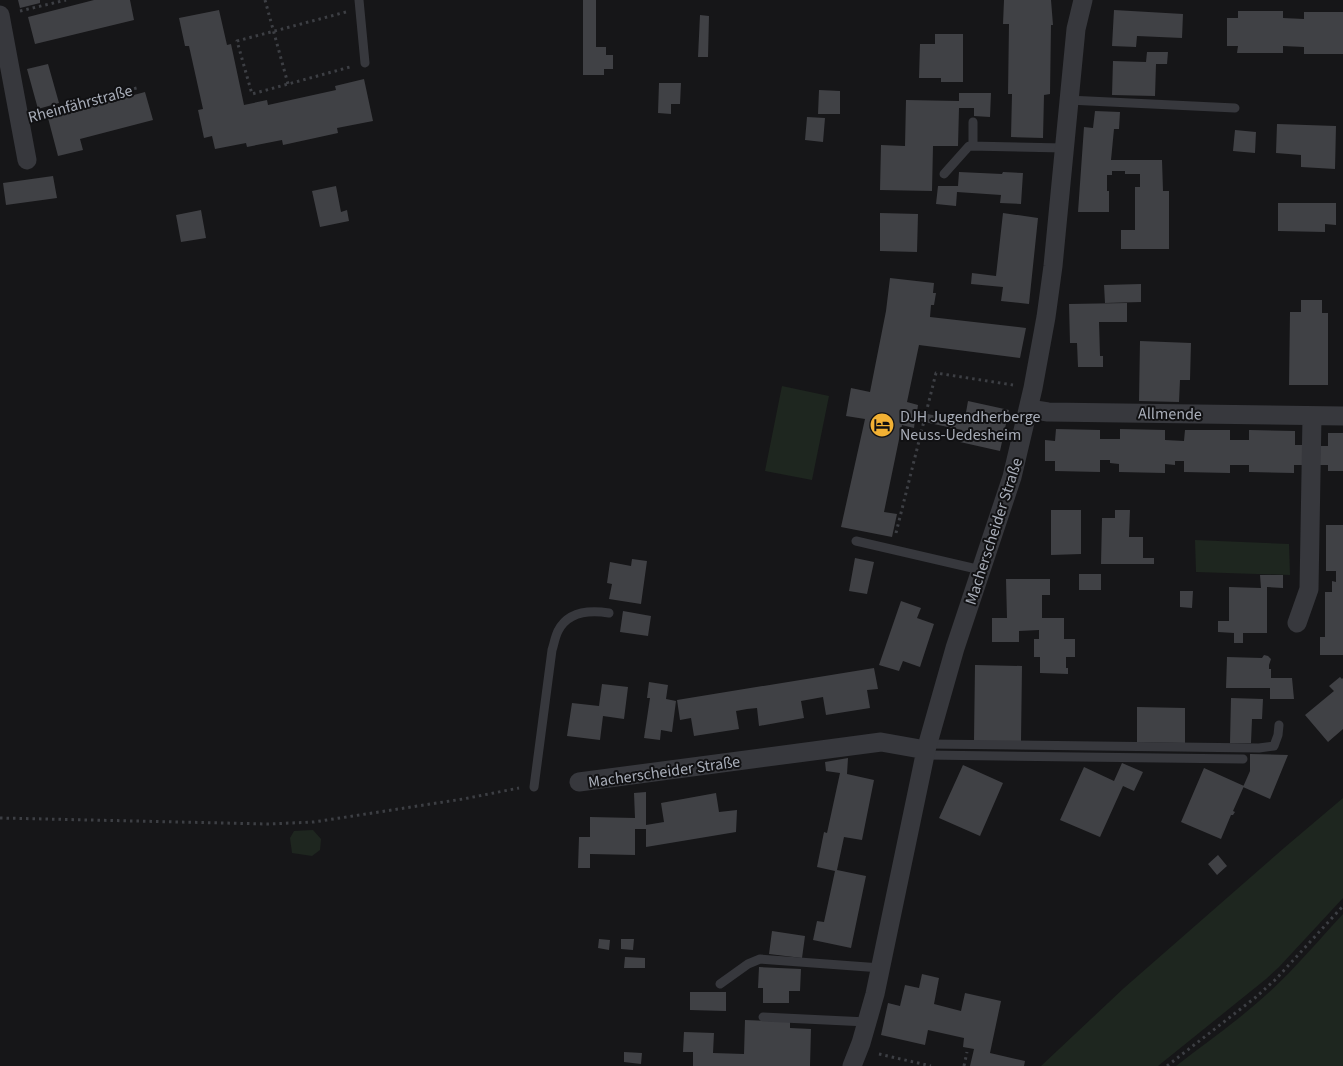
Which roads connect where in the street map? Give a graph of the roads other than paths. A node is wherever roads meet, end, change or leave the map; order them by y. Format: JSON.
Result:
{"nodes":[{"id":1,"x":1083,"y":0,"type":"edge"},
{"id":2,"x":359,"y":4,"type":"edge"},
{"id":3,"x":0,"y":16,"type":"edge"},
{"id":4,"x":365,"y":63,"type":"road end"},
{"id":5,"x":1068,"y":100,"type":"junction"},
{"id":6,"x":1235,"y":108,"type":"dead end"},
{"id":7,"x":973,"y":122,"type":"dead end"},
{"id":8,"x":973,"y":146,"type":"junction"},
{"id":9,"x":1064,"y":148,"type":"junction"},
{"id":10,"x":27,"y":160,"type":"dead end"},
{"id":11,"x":944,"y":174,"type":"dead end"},
{"id":12,"x":1029,"y":409,"type":"junction"},
{"id":13,"x":1312,"y":416,"type":"junction"},
{"id":14,"x":1343,"y":416,"type":"edge"},
{"id":15,"x":856,"y":541,"type":"dead end"},
{"id":16,"x":981,"y":570,"type":"junction"},
{"id":17,"x":609,"y":613,"type":"dead end"},
{"id":18,"x":1297,"y":623,"type":"dead end"},
{"id":19,"x":1278,"y":725,"type":"dead end"},
{"id":20,"x":926,"y":749,"type":"junction"},
{"id":21,"x":1243,"y":759,"type":"dead end"},
{"id":22,"x":580,"y":782,"type":"dead end"},
{"id":23,"x":534,"y":787,"type":"road end"},
{"id":24,"x":881,"y":968,"type":"junction"},
{"id":25,"x":720,"y":984,"type":"dead end"},
{"id":26,"x":763,"y":1017,"type":"dead end"},
{"id":27,"x":868,"y":1022,"type":"junction"},
{"id":28,"x":855,"y":1058,"type":"edge"}],
"edges":[{"from":1,"to":5,"type":"street","name":"Macherscheider Straße"},
{"from":2,"to":4,"type":"lane"},
{"from":3,"to":10,"type":"street","name":"Rheinfährstraße"},
{"from":5,"to":6,"type":"lane"},
{"from":5,"to":9,"type":"street","name":"Macherscheider Straße"},
{"from":7,"to":8,"type":"lane"},
{"from":8,"to":9,"type":"lane"},
{"from":8,"to":11,"type":"lane"},
{"from":9,"to":12,"type":"street","name":"Macherscheider Straße"},
{"from":12,"to":13,"type":"street","name":"Allmende"},
{"from":12,"to":16,"type":"street","name":"Macherscheider Straße"},
{"from":13,"to":14,"type":"street","name":"Allmende"},
{"from":13,"to":18,"type":"street"},
{"from":15,"to":16,"type":"lane"},
{"from":16,"to":20,"type":"street","name":"Macherscheider Straße"},
{"from":17,"to":23,"type":"lane"},
{"from":19,"to":20,"type":"lane"},
{"from":20,"to":21,"type":"lane"},
{"from":20,"to":22,"type":"street","name":"Macherscheider Straße"},
{"from":20,"to":24,"type":"street","name":"Macherscheider Straße"},
{"from":24,"to":25,"type":"lane"},
{"from":24,"to":27,"type":"street","name":"Macherscheider Straße"},
{"from":26,"to":27,"type":"lane"},
{"from":27,"to":28,"type":"street","name":"Macherscheider Straße"}]}
